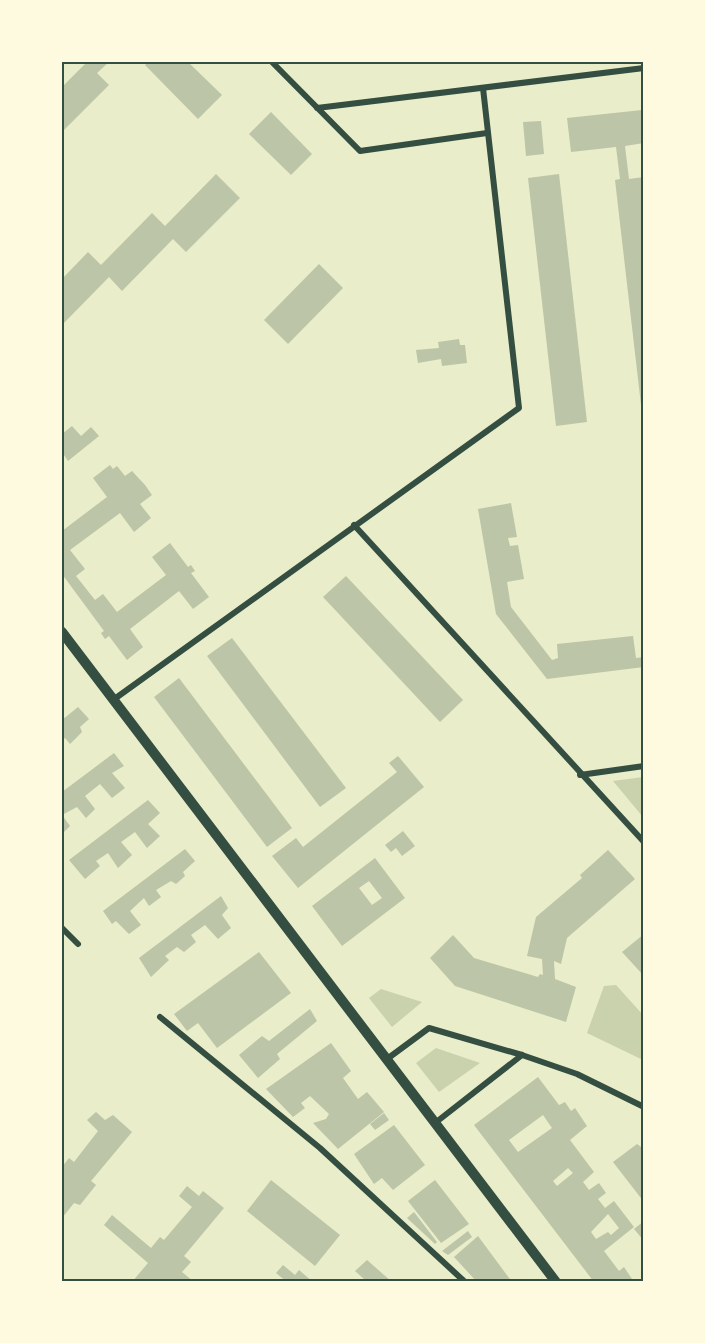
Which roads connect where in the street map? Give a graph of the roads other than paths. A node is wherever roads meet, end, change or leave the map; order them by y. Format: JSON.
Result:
{"nodes":[{"id":1,"x":272,"y":62,"type":"edge"},
{"id":2,"x":644,"y":68,"type":"edge"},
{"id":3,"x":483,"y":88,"type":"junction"},
{"id":4,"x":317,"y":108,"type":"junction"},
{"id":5,"x":487,"y":133,"type":"junction"},
{"id":6,"x":354,"y":525,"type":"junction"},
{"id":7,"x":62,"y":632,"type":"edge"},
{"id":8,"x":113,"y":700,"type":"junction"},
{"id":9,"x":644,"y":766,"type":"edge"},
{"id":10,"x":580,"y":774,"type":"junction"},
{"id":11,"x":644,"y":842,"type":"edge"},
{"id":12,"x":62,"y":928,"type":"edge"},
{"id":13,"x":78,"y":944,"type":"dead end"},
{"id":14,"x":160,"y":1017,"type":"dead end"},
{"id":15,"x":522,"y":1055,"type":"junction"},
{"id":16,"x":387,"y":1059,"type":"junction"},
{"id":17,"x":644,"y":1107,"type":"edge"},
{"id":18,"x":435,"y":1123,"type":"junction"},
{"id":19,"x":465,"y":1281,"type":"edge"},
{"id":20,"x":556,"y":1281,"type":"edge"}],
"edges":[{"from":1,"to":4,"type":"street"},
{"from":2,"to":3,"type":"street"},
{"from":3,"to":4,"type":"street"},
{"from":3,"to":5,"type":"street"},
{"from":4,"to":5,"type":"street"},
{"from":5,"to":6,"type":"street"},
{"from":6,"to":8,"type":"street"},
{"from":6,"to":10,"type":"street"},
{"from":7,"to":8,"type":"street"},
{"from":8,"to":16,"type":"street"},
{"from":9,"to":10,"type":"street"},
{"from":10,"to":11,"type":"street"},
{"from":12,"to":13,"type":"street"},
{"from":14,"to":19,"type":"street"},
{"from":15,"to":16,"type":"street"},
{"from":15,"to":17,"type":"street"},
{"from":15,"to":18,"type":"street"},
{"from":16,"to":18,"type":"street"},
{"from":18,"to":20,"type":"street"}]}
